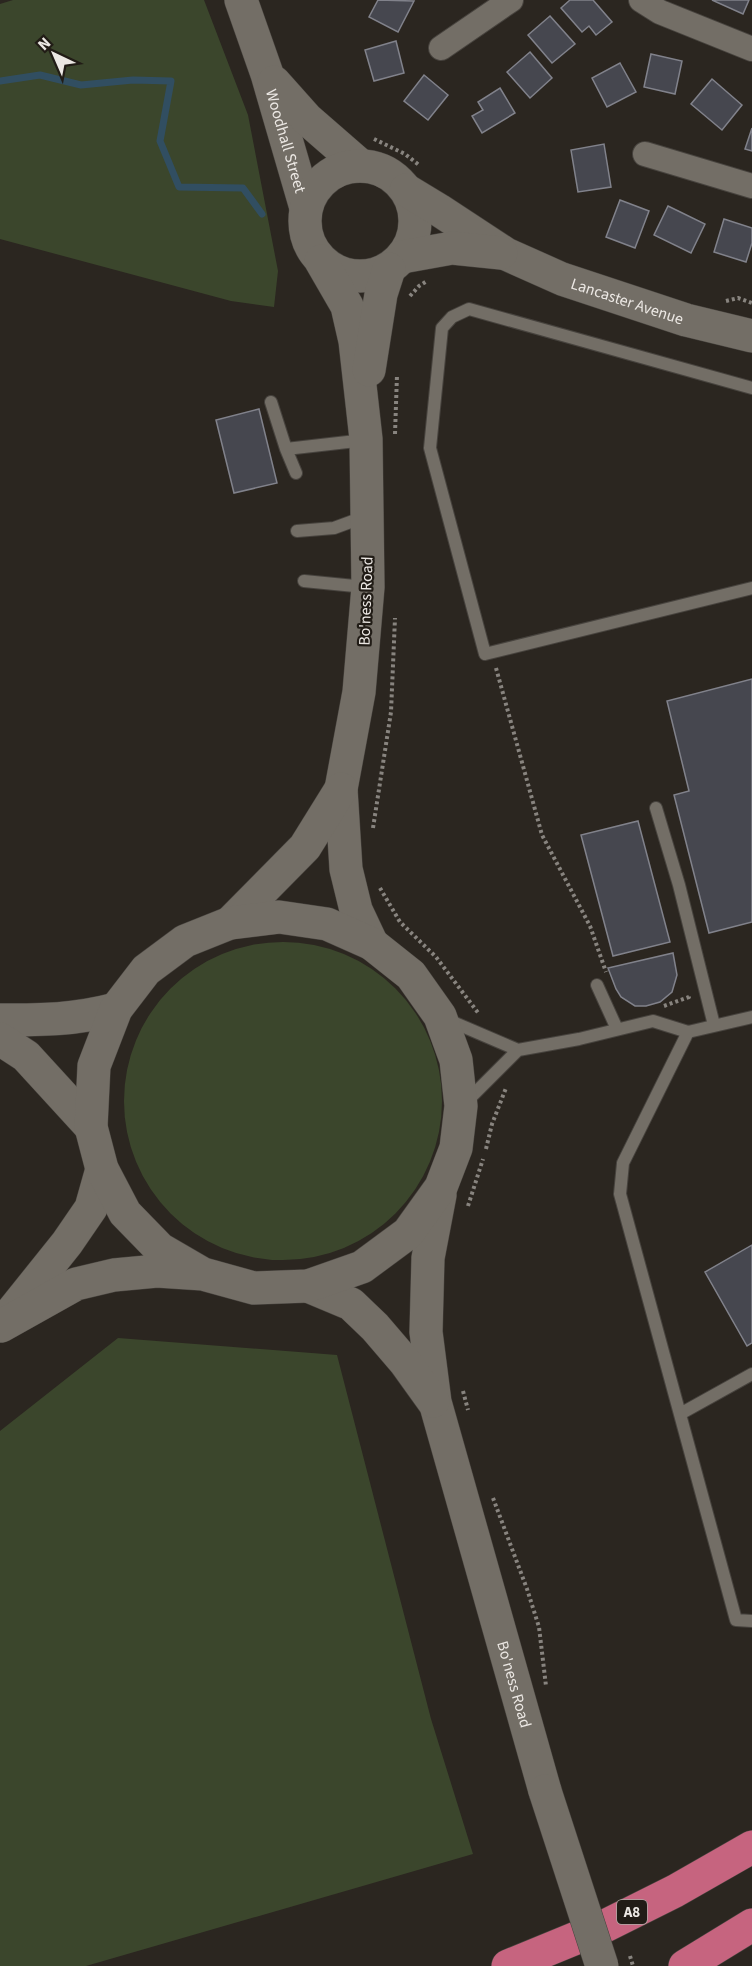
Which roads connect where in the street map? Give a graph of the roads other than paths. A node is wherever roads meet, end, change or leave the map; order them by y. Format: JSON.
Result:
{"nodes":[{"id":1,"x":241,"y":0,"type":"edge"},
{"id":2,"x":512,"y":0,"type":"edge"},
{"id":3,"x":641,"y":0,"type":"edge"},
{"id":4,"x":441,"y":48,"type":"dead end"},
{"id":5,"x":752,"y":49,"type":"edge"},
{"id":6,"x":267,"y":74,"type":"junction"},
{"id":7,"x":364,"y":151,"type":"junction"},
{"id":8,"x":645,"y":154,"type":"dead end"},
{"id":9,"x":414,"y":179,"type":"junction"},
{"id":10,"x":752,"y":186,"type":"edge"},
{"id":11,"x":306,"y":208,"type":"junction"},
{"id":12,"x":506,"y":254,"type":"junction"},
{"id":13,"x":321,"y":261,"type":"junction"},
{"id":14,"x":396,"y":263,"type":"junction"},
{"id":15,"x":752,"y":336,"type":"edge"},
{"id":16,"x":752,"y":388,"type":"edge"},
{"id":17,"x":271,"y":402,"type":"dead end"},
{"id":18,"x":375,"y":431,"type":"junction"},
{"id":19,"x":286,"y":449,"type":"junction"},
{"id":20,"x":296,"y":473,"type":"dead end"},
{"id":21,"x":368,"y":516,"type":"junction"},
{"id":22,"x":297,"y":531,"type":"dead end"},
{"id":23,"x":304,"y":581,"type":"dead end"},
{"id":24,"x":368,"y":587,"type":"junction"},
{"id":25,"x":752,"y":588,"type":"edge"},
{"id":26,"x":340,"y":789,"type":"junction"},
{"id":27,"x":656,"y":808,"type":"dead end"},
{"id":28,"x":230,"y":923,"type":"junction"},
{"id":29,"x":372,"y":944,"type":"junction"},
{"id":30,"x":602,"y":982,"type":"road end"},
{"id":31,"x":116,"y":1009,"type":"junction"},
{"id":32,"x":440,"y":1016,"type":"junction"},
{"id":33,"x":752,"y":1017,"type":"edge"},
{"id":34,"x":0,"y":1020,"type":"edge"},
{"id":35,"x":714,"y":1025,"type":"junction"},
{"id":36,"x":617,"y":1029,"type":"junction"},
{"id":37,"x":688,"y":1032,"type":"junction"},
{"id":38,"x":0,"y":1039,"type":"edge"},
{"id":39,"x":518,"y":1050,"type":"junction"},
{"id":40,"x":461,"y":1106,"type":"junction"},
{"id":41,"x":91,"y":1128,"type":"junction"},
{"id":42,"x":102,"y":1169,"type":"junction"},
{"id":43,"x":441,"y":1187,"type":"junction"},
{"id":44,"x":203,"y":1274,"type":"junction"},
{"id":45,"x":308,"y":1286,"type":"junction"},
{"id":46,"x":0,"y":1327,"type":"edge"},
{"id":47,"x":752,"y":1374,"type":"edge"},
{"id":48,"x":435,"y":1402,"type":"junction"},
{"id":49,"x":680,"y":1414,"type":"junction"},
{"id":50,"x":752,"y":1621,"type":"edge"},
{"id":51,"x":752,"y":1847,"type":"edge"},
{"id":52,"x":752,"y":1925,"type":"edge"},
{"id":53,"x":508,"y":1966,"type":"edge"},
{"id":54,"x":602,"y":1966,"type":"edge"},
{"id":55,"x":685,"y":1966,"type":"edge"}],
"edges":[{"from":1,"to":6,"type":"main road","name":"Woodhall Street"},
{"from":2,"to":4,"type":"street"},
{"from":3,"to":5,"type":"street"},
{"from":6,"to":7,"type":"main road","name":"Woodhall Street"},
{"from":6,"to":11,"type":"main road","name":"Woodhall Street"},
{"from":7,"to":9,"type":"main road"},
{"from":7,"to":11,"type":"main road"},
{"from":8,"to":10,"type":"street"},
{"from":9,"to":12,"type":"main road","name":"Lancaster Avenue"},
{"from":9,"to":14,"type":"main road"},
{"from":11,"to":13,"type":"main road"},
{"from":12,"to":14,"type":"main road","name":"Lancaster Avenue"},
{"from":12,"to":15,"type":"main road","name":"Lancaster Avenue"},
{"from":13,"to":14,"type":"main road"},
{"from":13,"to":18,"type":"main road","name":"Bo'ness Road"},
{"from":14,"to":18,"type":"main road","name":"Bo'ness Road"},
{"from":16,"to":25,"type":"lane"},
{"from":17,"to":19,"type":"lane"},
{"from":18,"to":19,"type":"lane"},
{"from":18,"to":21,"type":"main road","name":"Bo'ness Road"},
{"from":19,"to":20,"type":"lane"},
{"from":21,"to":22,"type":"lane"},
{"from":21,"to":24,"type":"main road","name":"Bo'ness Road"},
{"from":23,"to":24,"type":"lane"},
{"from":24,"to":26,"type":"main road","name":"Bo'ness Road"},
{"from":26,"to":28,"type":"main road","name":"Bo'ness Road"},
{"from":26,"to":29,"type":"main road","name":"Bo'ness Road"},
{"from":27,"to":35,"type":"lane"},
{"from":28,"to":29,"type":"main road"},
{"from":28,"to":31,"type":"main road"},
{"from":29,"to":32,"type":"main road"},
{"from":30,"to":36,"type":"lane"},
{"from":31,"to":34,"type":"main road"},
{"from":31,"to":41,"type":"main road"},
{"from":32,"to":39,"type":"lane"},
{"from":32,"to":40,"type":"main road"},
{"from":33,"to":35,"type":"lane"},
{"from":35,"to":37,"type":"lane"},
{"from":36,"to":37,"type":"lane"},
{"from":36,"to":39,"type":"lane"},
{"from":37,"to":49,"type":"lane"},
{"from":38,"to":41,"type":"main road"},
{"from":39,"to":40,"type":"lane"},
{"from":40,"to":43,"type":"main road"},
{"from":41,"to":42,"type":"main road"},
{"from":42,"to":44,"type":"main road"},
{"from":42,"to":46,"type":"main road"},
{"from":43,"to":45,"type":"main road"},
{"from":43,"to":48,"type":"main road","name":"Bo'ness Road"},
{"from":44,"to":45,"type":"main road"},
{"from":44,"to":46,"type":"main road"},
{"from":45,"to":48,"type":"main road","name":"Bo'ness Road"},
{"from":47,"to":49,"type":"lane"},
{"from":48,"to":54,"type":"main road","name":"Bo'ness Road","bridge":true},
{"from":49,"to":50,"type":"lane"},
{"from":51,"to":53,"type":"highway","number":"A8"},
{"from":52,"to":55,"type":"highway"}]}
